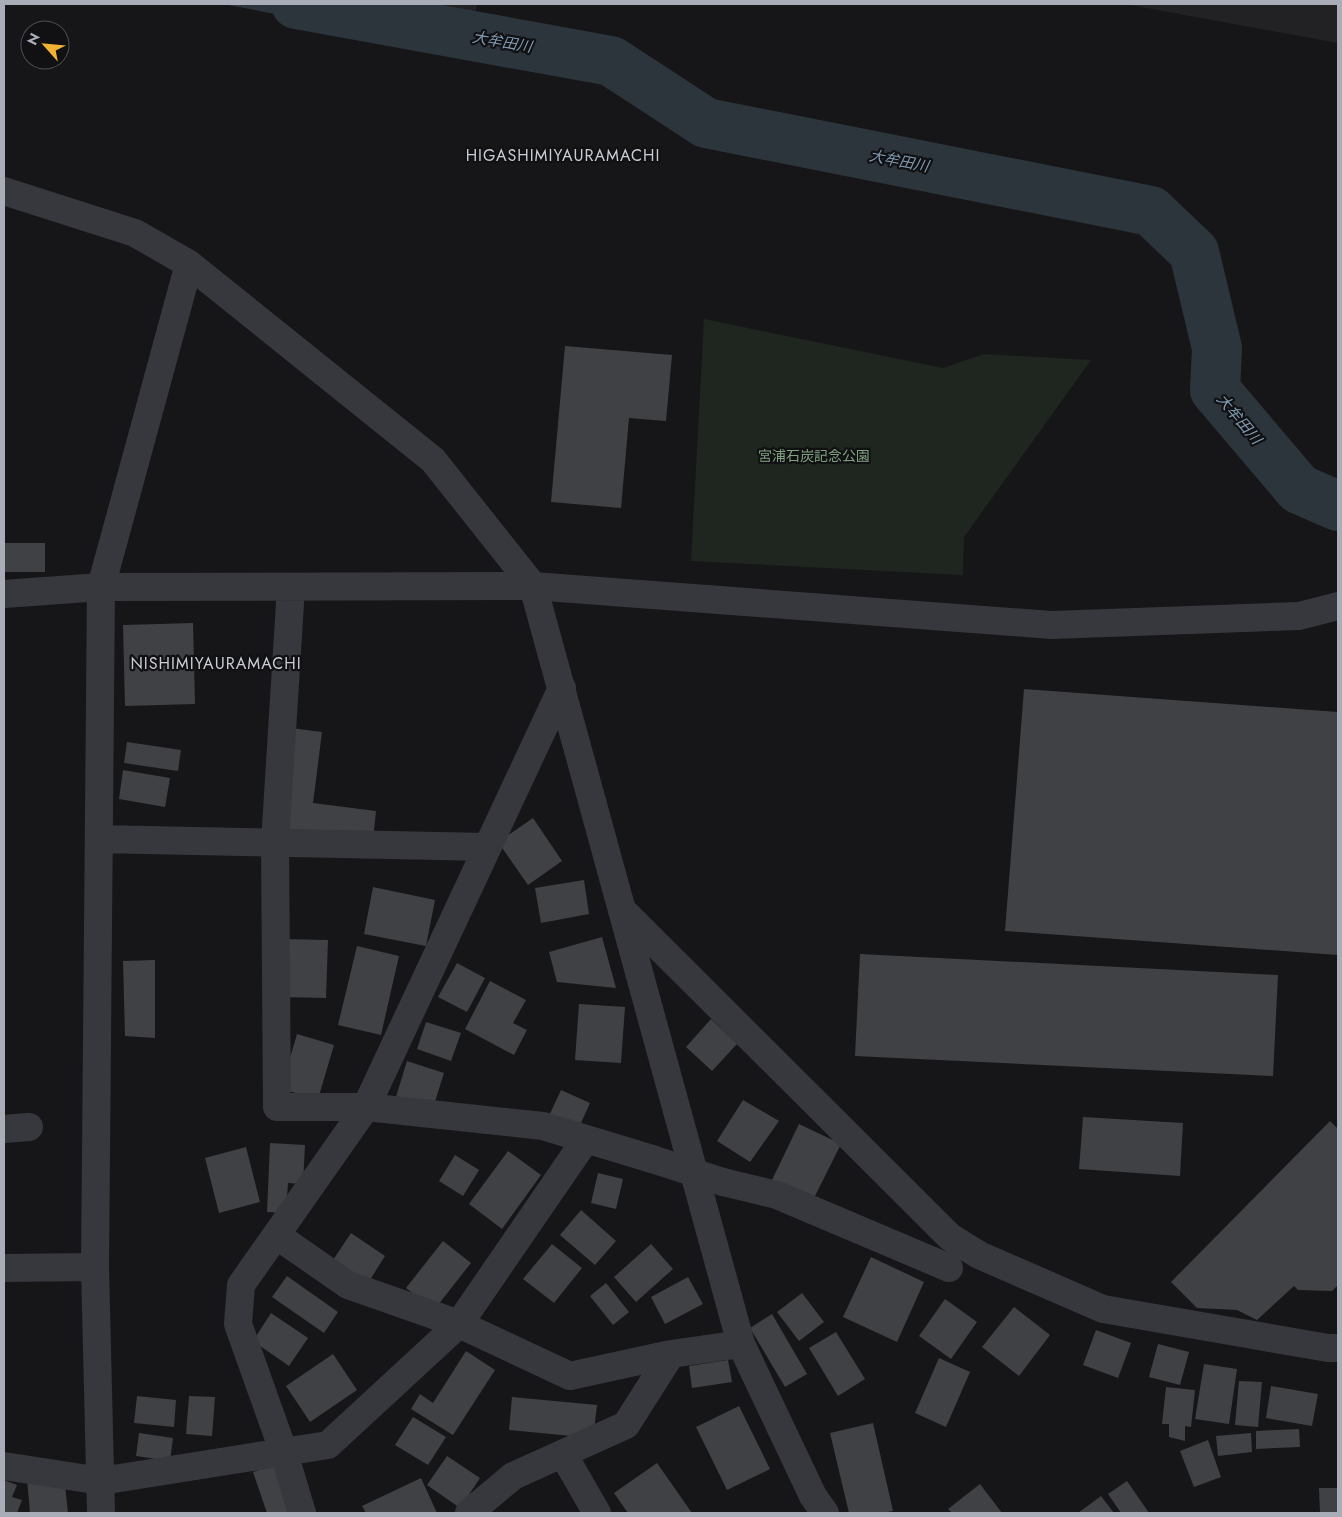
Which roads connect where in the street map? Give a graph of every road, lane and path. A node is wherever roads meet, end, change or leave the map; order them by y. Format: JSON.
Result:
{"nodes":[{"id":1,"x":4,"y":192,"type":"edge"},
{"id":2,"x":189,"y":264,"type":"junction"},
{"id":3,"x":533,"y":586,"type":"junction"},
{"id":4,"x":101,"y":587,"type":"junction"},
{"id":5,"x":291,"y":587,"type":"junction"},
{"id":6,"x":4,"y":594,"type":"edge"},
{"id":7,"x":1338,"y":606,"type":"edge"},
{"id":8,"x":562,"y":688,"type":"junction"},
{"id":9,"x":99,"y":839,"type":"junction"},
{"id":10,"x":275,"y":843,"type":"junction"},
{"id":11,"x":487,"y":847,"type":"junction"},
{"id":12,"x":623,"y":912,"type":"junction"},
{"id":13,"x":366,"y":1107,"type":"junction"},
{"id":14,"x":586,"y":1139,"type":"junction"},
{"id":15,"x":276,"y":1235,"type":"junction"},
{"id":16,"x":95,"y":1267,"type":"junction"},
{"id":17,"x":4,"y":1268,"type":"edge"},
{"id":18,"x":948,"y":1268,"type":"dead end"},
{"id":19,"x":459,"y":1324,"type":"junction"},
{"id":20,"x":741,"y":1344,"type":"junction"},
{"id":21,"x":1338,"y":1348,"type":"edge"},
{"id":22,"x":671,"y":1354,"type":"junction"},
{"id":23,"x":284,"y":1453,"type":"junction"},
{"id":24,"x":563,"y":1454,"type":"junction"},
{"id":25,"x":4,"y":1466,"type":"edge"},
{"id":26,"x":101,"y":1481,"type":"junction"},
{"id":27,"x":101,"y":1513,"type":"edge"},
{"id":28,"x":302,"y":1513,"type":"edge"},
{"id":29,"x":469,"y":1513,"type":"edge"},
{"id":30,"x":597,"y":1513,"type":"edge"},
{"id":31,"x":825,"y":1513,"type":"edge"}],
"edges":[{"from":1,"to":2,"type":"street"},
{"from":2,"to":3,"type":"street"},
{"from":2,"to":4,"type":"street"},
{"from":3,"to":5,"type":"street"},
{"from":3,"to":7,"type":"street"},
{"from":3,"to":8,"type":"street"},
{"from":4,"to":5,"type":"street"},
{"from":4,"to":6,"type":"street"},
{"from":4,"to":9,"type":"street"},
{"from":5,"to":10,"type":"street"},
{"from":8,"to":11,"type":"street"},
{"from":8,"to":12,"type":"street"},
{"from":9,"to":10,"type":"street"},
{"from":9,"to":16,"type":"street"},
{"from":10,"to":11,"type":"street"},
{"from":10,"to":13,"type":"street"},
{"from":11,"to":13,"type":"street"},
{"from":12,"to":20,"type":"street"},
{"from":12,"to":21,"type":"street"},
{"from":13,"to":14,"type":"street"},
{"from":13,"to":15,"type":"street"},
{"from":14,"to":18,"type":"street","bridge":true},
{"from":14,"to":19,"type":"street"},
{"from":15,"to":19,"type":"street"},
{"from":15,"to":23,"type":"street"},
{"from":16,"to":17,"type":"street"},
{"from":16,"to":26,"type":"street"},
{"from":19,"to":22,"type":"street"},
{"from":19,"to":23,"type":"street"},
{"from":20,"to":22,"type":"street"},
{"from":20,"to":31,"type":"street"},
{"from":22,"to":24,"type":"street"},
{"from":23,"to":26,"type":"street"},
{"from":23,"to":28,"type":"street"},
{"from":24,"to":29,"type":"street"},
{"from":24,"to":30,"type":"street"},
{"from":25,"to":26,"type":"street"},
{"from":26,"to":27,"type":"street"}]}
